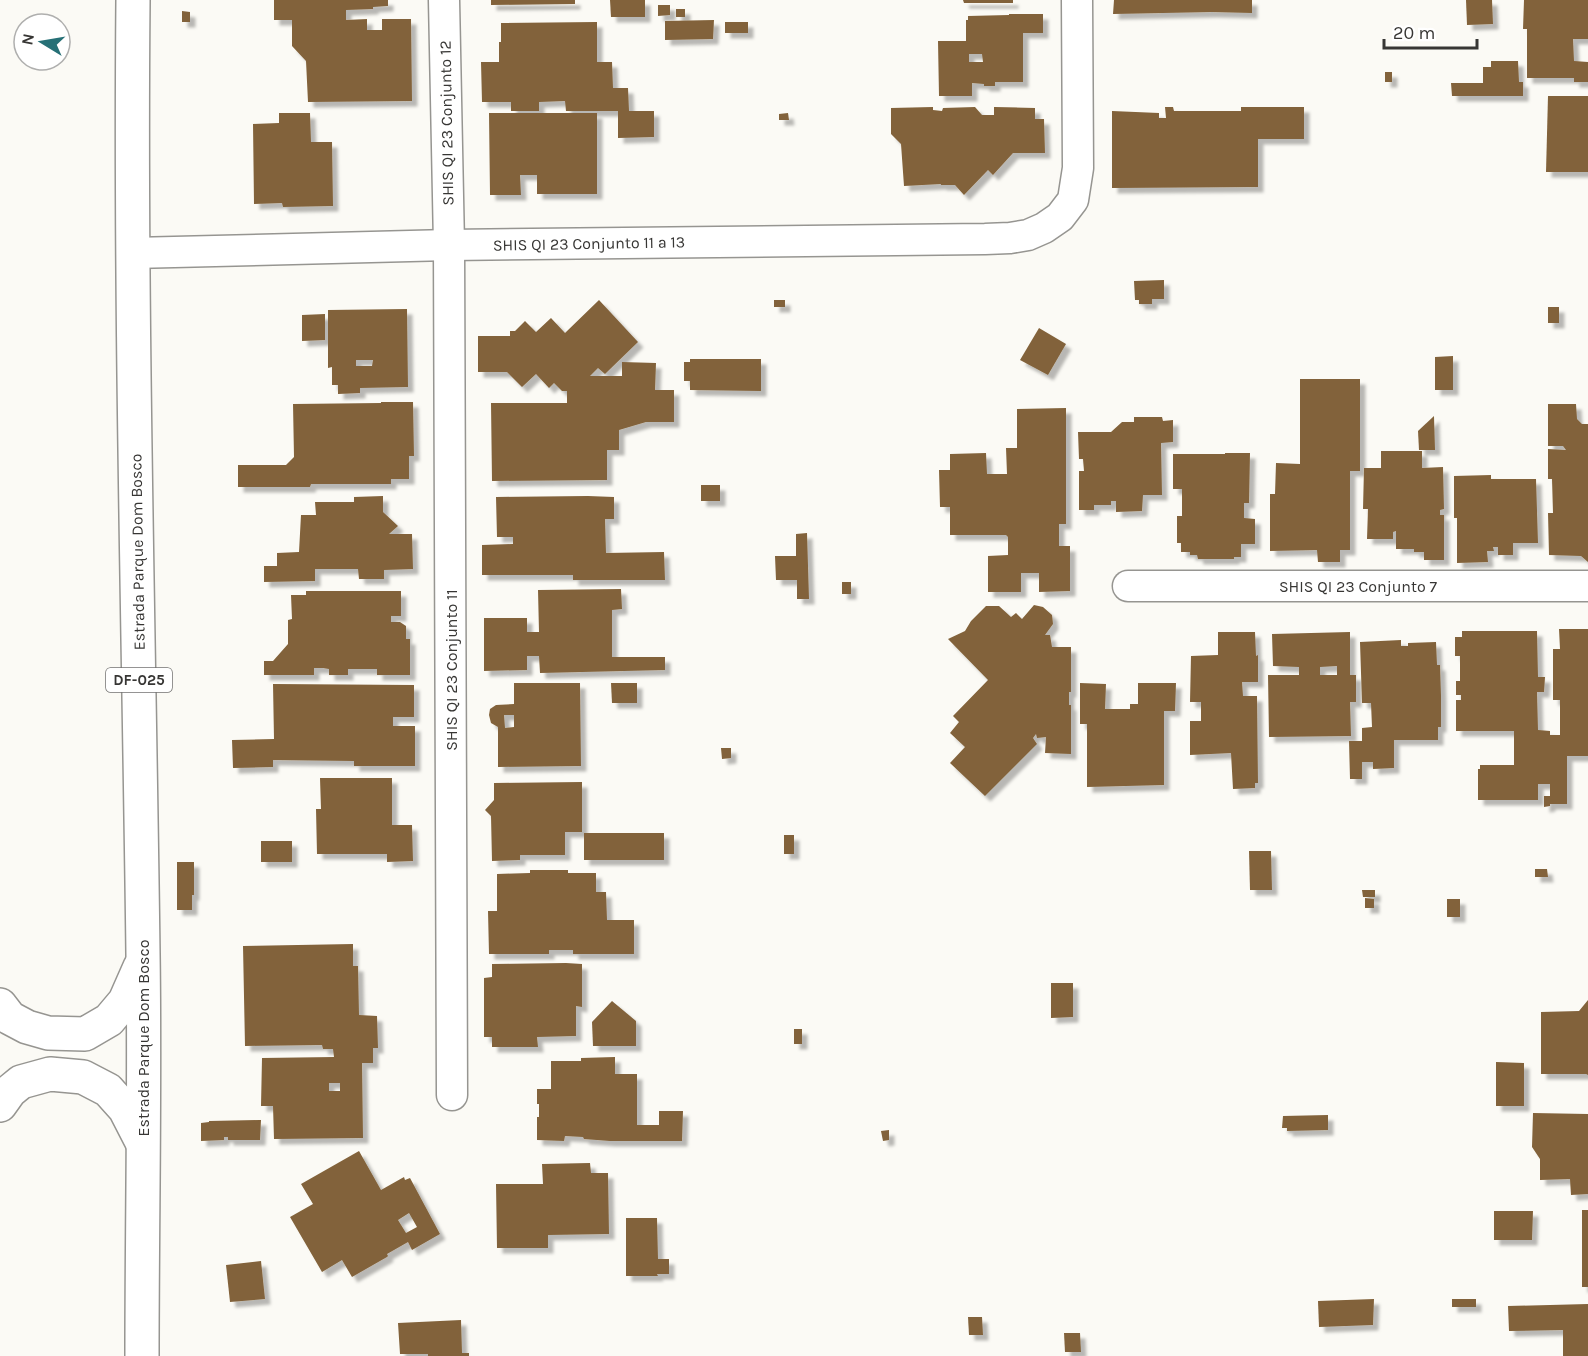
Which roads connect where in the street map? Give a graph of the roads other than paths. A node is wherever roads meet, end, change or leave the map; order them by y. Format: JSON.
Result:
{"nodes":[{"id":1,"x":133,"y":0,"type":"edge"},
{"id":2,"x":444,"y":0,"type":"edge"},
{"id":3,"x":1077,"y":0,"type":"edge"},
{"id":4,"x":449,"y":245,"type":"junction"},
{"id":5,"x":133,"y":253,"type":"junction"},
{"id":6,"x":1128,"y":586,"type":"dead end"},
{"id":7,"x":1588,"y":586,"type":"edge"},
{"id":8,"x":143,"y":959,"type":"junction"},
{"id":9,"x":0,"y":1005,"type":"edge"},
{"id":10,"x":452,"y":1095,"type":"dead end"},
{"id":11,"x":0,"y":1105,"type":"edge"},
{"id":12,"x":143,"y":1144,"type":"junction"},
{"id":13,"x":142,"y":1356,"type":"edge"}],
"edges":[{"from":1,"to":5,"type":"main road","name":"Estrada Parque Dom Bosco","number":"DF-025"},
{"from":2,"to":4,"type":"street","name":"SHIS QI 23 Conjunto 12"},
{"from":3,"to":4,"type":"street","name":"SHIS QI 23 Conjunto 11 a 13"},
{"from":4,"to":5,"type":"street","name":"SHIS QI 23 Conjunto 11 a 13"},
{"from":4,"to":10,"type":"street","name":"SHIS QI 23 Conjunto 11"},
{"from":5,"to":8,"type":"main road","name":"Estrada Parque Dom Bosco","number":"DF-025"},
{"from":6,"to":7,"type":"street","name":"SHIS QI 23 Conjunto 7"},
{"from":8,"to":9,"type":"main road"},
{"from":8,"to":12,"type":"main road","name":"Estrada Parque Dom Bosco","number":"DF-025"},
{"from":11,"to":12,"type":"main road"},
{"from":12,"to":13,"type":"main road","name":"Estrada Parque Dom Bosco","number":"DF-025"}]}
